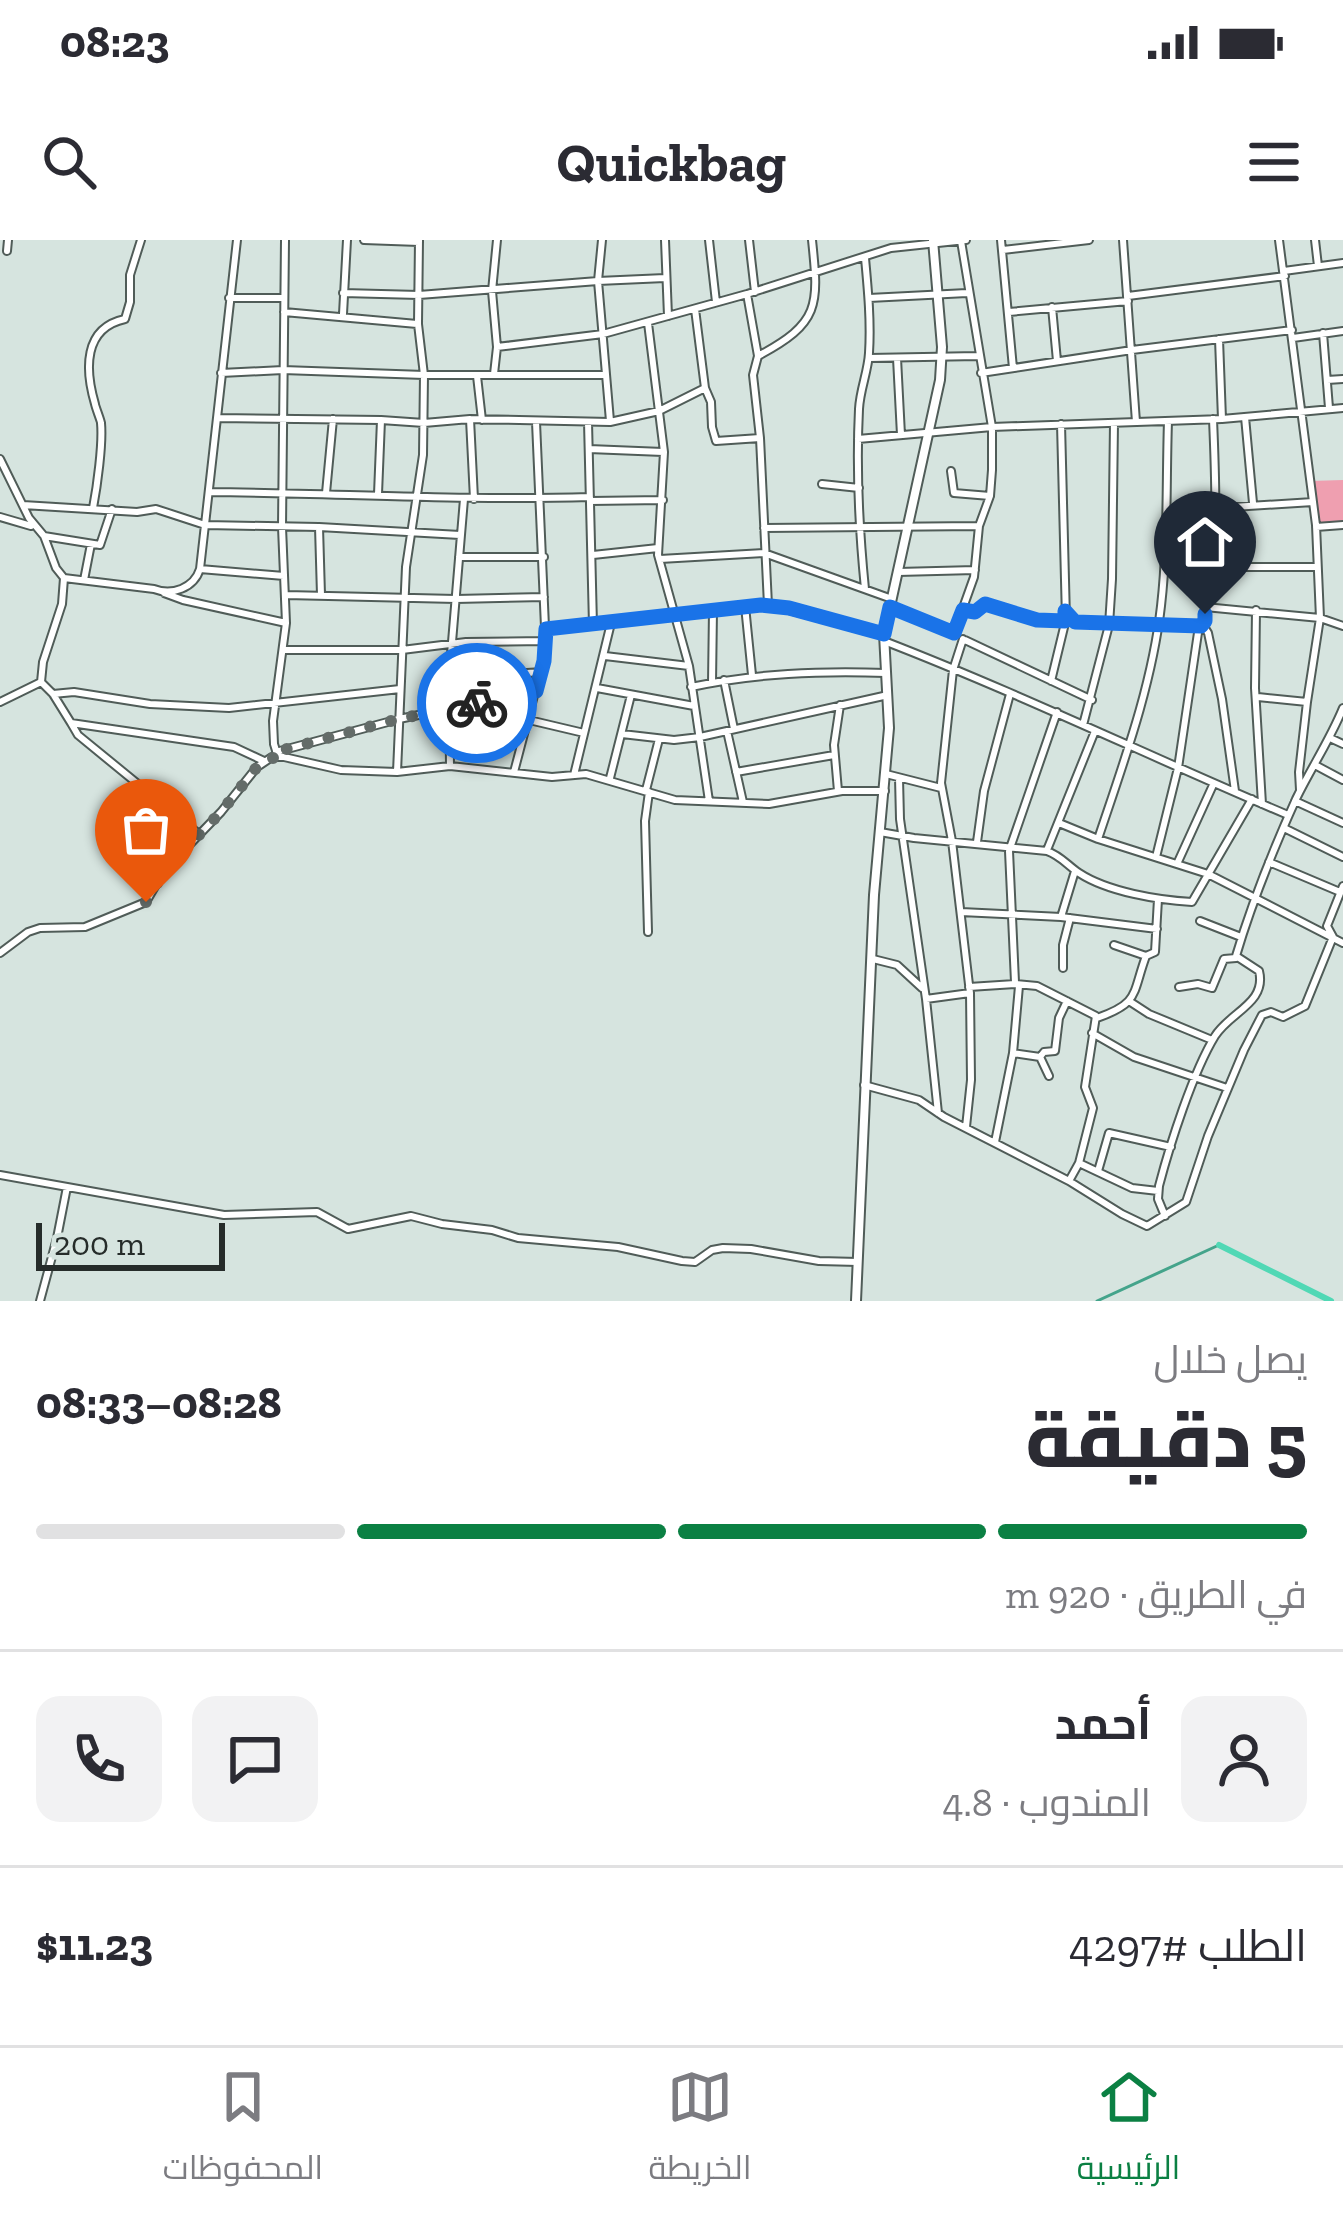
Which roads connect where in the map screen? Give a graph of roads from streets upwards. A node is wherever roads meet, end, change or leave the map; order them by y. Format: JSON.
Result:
{"nodes":[{"id":1,"x":8,"y":240,"type":"edge"},
{"id":2,"x":141,"y":240,"type":"edge"},
{"id":3,"x":237,"y":240,"type":"edge"},
{"id":4,"x":284,"y":240,"type":"edge"},
{"id":5,"x":347,"y":240,"type":"edge"},
{"id":6,"x":364,"y":240,"type":"edge"},
{"id":7,"x":497,"y":240,"type":"edge"},
{"id":8,"x":602,"y":240,"type":"edge"},
{"id":9,"x":665,"y":240,"type":"edge"},
{"id":10,"x":709,"y":240,"type":"edge"},
{"id":11,"x":749,"y":240,"type":"edge"},
{"id":12,"x":812,"y":240,"type":"edge"},
{"id":13,"x":882,"y":240,"type":"edge"},
{"id":14,"x":963,"y":240,"type":"edge"},
{"id":15,"x":1000,"y":240,"type":"edge"},
{"id":16,"x":1088,"y":240,"type":"edge"},
{"id":17,"x":1123,"y":240,"type":"edge"},
{"id":18,"x":1279,"y":240,"type":"edge"},
{"id":19,"x":1316,"y":240,"type":"edge"},
{"id":20,"x":419,"y":241,"type":"edge"},
{"id":21,"x":933,"y":242,"type":"edge"},
{"id":22,"x":883,"y":250,"type":"junction"},
{"id":23,"x":1002,"y":250,"type":"junction"},
{"id":24,"x":8,"y":251,"type":"dead end"},
{"id":25,"x":865,"y":258,"type":"junction"},
{"id":26,"x":1343,"y":263,"type":"edge"},
{"id":27,"x":1318,"y":267,"type":"junction"},
{"id":28,"x":816,"y":273,"type":"junction"},
{"id":29,"x":1285,"y":274,"type":"junction"},
{"id":30,"x":665,"y":278,"type":"junction"},
{"id":31,"x":598,"y":281,"type":"junction"},
{"id":32,"x":343,"y":292,"type":"junction"},
{"id":33,"x":493,"y":292,"type":"junction"},
{"id":34,"x":751,"y":293,"type":"junction"},
{"id":35,"x":969,"y":293,"type":"junction"},
{"id":36,"x":419,"y":295,"type":"junction"},
{"id":37,"x":938,"y":295,"type":"junction"},
{"id":38,"x":229,"y":298,"type":"junction"},
{"id":39,"x":284,"y":298,"type":"junction"},
{"id":40,"x":869,"y":298,"type":"junction"},
{"id":41,"x":1128,"y":298,"type":"junction"},
{"id":42,"x":716,"y":303,"type":"junction"},
{"id":43,"x":1052,"y":307,"type":"junction"},
{"id":44,"x":694,"y":309,"type":"junction"},
{"id":45,"x":284,"y":312,"type":"junction"},
{"id":46,"x":1009,"y":312,"type":"junction"},
{"id":47,"x":343,"y":316,"type":"junction"},
{"id":48,"x":668,"y":316,"type":"junction"},
{"id":49,"x":648,"y":323,"type":"junction"},
{"id":50,"x":418,"y":324,"type":"junction"},
{"id":51,"x":1343,"y":331,"type":"edge"},
{"id":52,"x":603,"y":334,"type":"junction"},
{"id":53,"x":1293,"y":334,"type":"junction"},
{"id":54,"x":1324,"y":334,"type":"junction"},
{"id":55,"x":1220,"y":339,"type":"junction"},
{"id":56,"x":496,"y":347,"type":"junction"},
{"id":57,"x":1132,"y":350,"type":"junction"},
{"id":58,"x":758,"y":356,"type":"junction"},
{"id":59,"x":942,"y":356,"type":"junction"},
{"id":60,"x":978,"y":356,"type":"junction"},
{"id":61,"x":869,"y":358,"type":"junction"},
{"id":62,"x":898,"y":358,"type":"junction"},
{"id":63,"x":1057,"y":361,"type":"junction"},
{"id":64,"x":1013,"y":368,"type":"junction"},
{"id":65,"x":283,"y":370,"type":"junction"},
{"id":66,"x":221,"y":373,"type":"junction"},
{"id":67,"x":981,"y":374,"type":"junction"},
{"id":68,"x":424,"y":375,"type":"junction"},
{"id":69,"x":477,"y":375,"type":"junction"},
{"id":70,"x":494,"y":375,"type":"junction"},
{"id":71,"x":605,"y":375,"type":"junction"},
{"id":72,"x":1343,"y":379,"type":"edge"},
{"id":73,"x":1328,"y":380,"type":"junction"},
{"id":74,"x":705,"y":388,"type":"junction"},
{"id":75,"x":1343,"y":408,"type":"edge"},
{"id":76,"x":1329,"y":410,"type":"junction"},
{"id":77,"x":659,"y":411,"type":"junction"},
{"id":78,"x":1301,"y":412,"type":"junction"},
{"id":79,"x":1245,"y":417,"type":"junction"},
{"id":80,"x":217,"y":418,"type":"junction"},
{"id":81,"x":283,"y":418,"type":"junction"},
{"id":82,"x":334,"y":419,"type":"junction"},
{"id":83,"x":470,"y":419,"type":"junction"},
{"id":84,"x":1218,"y":419,"type":"junction"},
{"id":85,"x":381,"y":420,"type":"junction"},
{"id":86,"x":482,"y":420,"type":"junction"},
{"id":87,"x":1168,"y":421,"type":"junction"},
{"id":88,"x":536,"y":422,"type":"junction"},
{"id":89,"x":588,"y":422,"type":"junction"},
{"id":90,"x":610,"y":422,"type":"junction"},
{"id":91,"x":1136,"y":422,"type":"junction"},
{"id":92,"x":424,"y":423,"type":"junction"},
{"id":93,"x":1114,"y":423,"type":"junction"},
{"id":94,"x":1061,"y":424,"type":"junction"},
{"id":95,"x":992,"y":428,"type":"junction"},
{"id":96,"x":929,"y":433,"type":"junction"},
{"id":97,"x":901,"y":435,"type":"junction"},
{"id":98,"x":760,"y":438,"type":"junction"},
{"id":99,"x":858,"y":439,"type":"junction"},
{"id":100,"x":589,"y":449,"type":"junction"},
{"id":101,"x":664,"y":452,"type":"junction"},
{"id":102,"x":0,"y":459,"type":"edge"},
{"id":103,"x":951,"y":471,"type":"dead end"},
{"id":104,"x":822,"y":484,"type":"dead end"},
{"id":105,"x":859,"y":488,"type":"junction"},
{"id":106,"x":209,"y":491,"type":"junction"},
{"id":107,"x":283,"y":492,"type":"junction"},
{"id":108,"x":326,"y":493,"type":"junction"},
{"id":109,"x":378,"y":494,"type":"junction"},
{"id":110,"x":990,"y":496,"type":"junction"},
{"id":111,"x":417,"y":498,"type":"junction"},
{"id":112,"x":539,"y":498,"type":"junction"},
{"id":113,"x":464,"y":499,"type":"junction"},
{"id":114,"x":474,"y":499,"type":"junction"},
{"id":115,"x":590,"y":499,"type":"junction"},
{"id":116,"x":663,"y":500,"type":"junction"},
{"id":117,"x":1313,"y":502,"type":"junction"},
{"id":118,"x":23,"y":505,"type":"junction"},
{"id":119,"x":1253,"y":505,"type":"junction"},
{"id":120,"x":93,"y":508,"type":"junction"},
{"id":121,"x":1217,"y":508,"type":"junction"},
{"id":122,"x":112,"y":509,"type":"junction"},
{"id":123,"x":0,"y":517,"type":"edge"},
{"id":124,"x":205,"y":525,"type":"junction"},
{"id":125,"x":1343,"y":525,"type":"edge"},
{"id":126,"x":282,"y":526,"type":"junction"},
{"id":127,"x":859,"y":526,"type":"junction"},
{"id":128,"x":908,"y":526,"type":"junction"},
{"id":129,"x":979,"y":526,"type":"junction"},
{"id":130,"x":35,"y":527,"type":"junction"},
{"id":131,"x":319,"y":527,"type":"junction"},
{"id":132,"x":1316,"y":527,"type":"junction"},
{"id":133,"x":764,"y":528,"type":"junction"},
{"id":134,"x":411,"y":534,"type":"junction"},
{"id":135,"x":44,"y":536,"type":"junction"},
{"id":136,"x":460,"y":536,"type":"junction"},
{"id":137,"x":91,"y":544,"type":"junction"},
{"id":138,"x":658,"y":548,"type":"junction"},
{"id":139,"x":764,"y":553,"type":"junction"},
{"id":140,"x":593,"y":555,"type":"junction"},
{"id":141,"x":459,"y":557,"type":"junction"},
{"id":142,"x":544,"y":557,"type":"junction"},
{"id":143,"x":660,"y":560,"type":"junction"},
{"id":144,"x":1213,"y":567,"type":"junction"},
{"id":145,"x":1316,"y":567,"type":"junction"},
{"id":146,"x":200,"y":569,"type":"junction"},
{"id":147,"x":975,"y":570,"type":"junction"},
{"id":148,"x":898,"y":572,"type":"junction"},
{"id":149,"x":284,"y":576,"type":"junction"},
{"id":150,"x":64,"y":578,"type":"junction"},
{"id":151,"x":84,"y":580,"type":"junction"},
{"id":152,"x":865,"y":589,"type":"junction"},
{"id":153,"x":164,"y":593,"type":"junction"},
{"id":154,"x":286,"y":595,"type":"junction"},
{"id":155,"x":321,"y":595,"type":"junction"},
{"id":156,"x":405,"y":596,"type":"junction"},
{"id":157,"x":544,"y":597,"type":"junction"},
{"id":158,"x":456,"y":599,"type":"junction"},
{"id":159,"x":891,"y":603,"type":"junction"},
{"id":160,"x":768,"y":605,"type":"junction"},
{"id":161,"x":746,"y":607,"type":"junction"},
{"id":162,"x":1205,"y":607,"type":"junction"},
{"id":163,"x":713,"y":610,"type":"junction"},
{"id":164,"x":963,"y":610,"type":"junction"},
{"id":165,"x":1256,"y":610,"type":"junction"},
{"id":166,"x":1065,"y":611,"type":"junction"},
{"id":167,"x":675,"y":615,"type":"junction"},
{"id":168,"x":1320,"y":618,"type":"junction"},
{"id":169,"x":1065,"y":621,"type":"junction"},
{"id":170,"x":286,"y":623,"type":"junction"},
{"id":171,"x":611,"y":623,"type":"junction"},
{"id":172,"x":593,"y":625,"type":"junction"},
{"id":173,"x":1109,"y":625,"type":"junction"},
{"id":174,"x":1158,"y":625,"type":"junction"},
{"id":175,"x":1201,"y":626,"type":"junction"},
{"id":176,"x":1343,"y":626,"type":"edge"},
{"id":177,"x":546,"y":629,"type":"junction"},
{"id":178,"x":954,"y":633,"type":"junction"},
{"id":179,"x":884,"y":637,"type":"junction"},
{"id":180,"x":546,"y":640,"type":"junction"},
{"id":181,"x":963,"y":640,"type":"junction"},
{"id":182,"x":454,"y":643,"type":"junction"},
{"id":183,"x":284,"y":650,"type":"junction"},
{"id":184,"x":402,"y":650,"type":"junction"},
{"id":185,"x":605,"y":656,"type":"junction"},
{"id":186,"x":689,"y":666,"type":"junction"},
{"id":187,"x":953,"y":670,"type":"junction"},
{"id":188,"x":542,"y":672,"type":"junction"},
{"id":189,"x":886,"y":673,"type":"junction"},
{"id":190,"x":752,"y":675,"type":"junction"},
{"id":191,"x":449,"y":678,"type":"junction"},
{"id":192,"x":724,"y":680,"type":"junction"},
{"id":193,"x":1052,"y":680,"type":"junction"},
{"id":194,"x":41,"y":682,"type":"junction"},
{"id":195,"x":712,"y":682,"type":"junction"},
{"id":196,"x":691,"y":687,"type":"junction"},
{"id":197,"x":597,"y":688,"type":"junction"},
{"id":198,"x":400,"y":689,"type":"junction"},
{"id":199,"x":536,"y":691,"type":"junction"},
{"id":200,"x":53,"y":694,"type":"junction"},
{"id":201,"x":631,"y":694,"type":"junction"},
{"id":202,"x":1010,"y":694,"type":"junction"},
{"id":203,"x":888,"y":695,"type":"junction"},
{"id":204,"x":1258,"y":697,"type":"junction"},
{"id":205,"x":1091,"y":700,"type":"junction"},
{"id":206,"x":275,"y":701,"type":"junction"},
{"id":207,"x":0,"y":703,"type":"edge"},
{"id":208,"x":1307,"y":703,"type":"junction"},
{"id":209,"x":841,"y":705,"type":"junction"},
{"id":210,"x":694,"y":706,"type":"junction"},
{"id":211,"x":1343,"y":708,"type":"edge"},
{"id":212,"x":450,"y":709,"type":"junction"},
{"id":213,"x":1057,"y":712,"type":"junction"},
{"id":214,"x":398,"y":719,"type":"junction"},
{"id":215,"x":529,"y":720,"type":"junction"},
{"id":216,"x":70,"y":723,"type":"junction"},
{"id":217,"x":1083,"y":725,"type":"junction"},
{"id":218,"x":730,"y":730,"type":"junction"},
{"id":219,"x":1095,"y":731,"type":"junction"},
{"id":220,"x":585,"y":733,"type":"junction"},
{"id":221,"x":622,"y":734,"type":"junction"},
{"id":222,"x":700,"y":737,"type":"junction"},
{"id":223,"x":1330,"y":738,"type":"junction"},
{"id":224,"x":659,"y":739,"type":"junction"},
{"id":225,"x":1343,"y":744,"type":"edge"},
{"id":226,"x":1129,"y":747,"type":"junction"},
{"id":227,"x":277,"y":754,"type":"junction"},
{"id":228,"x":834,"y":755,"type":"junction"},
{"id":229,"x":264,"y":761,"type":"junction"},
{"id":230,"x":1315,"y":765,"type":"junction"},
{"id":231,"x":451,"y":766,"type":"junction"},
{"id":232,"x":1178,"y":768,"type":"junction"},
{"id":233,"x":397,"y":772,"type":"junction"},
{"id":234,"x":514,"y":772,"type":"junction"},
{"id":235,"x":736,"y":772,"type":"junction"},
{"id":236,"x":886,"y":774,"type":"junction"},
{"id":237,"x":574,"y":775,"type":"junction"},
{"id":238,"x":899,"y":778,"type":"junction"},
{"id":239,"x":610,"y":780,"type":"junction"},
{"id":240,"x":1343,"y":780,"type":"edge"},
{"id":241,"x":1214,"y":784,"type":"junction"},
{"id":242,"x":941,"y":788,"type":"junction"},
{"id":243,"x":648,"y":791,"type":"junction"},
{"id":244,"x":838,"y":791,"type":"junction"},
{"id":245,"x":885,"y":791,"type":"junction"},
{"id":246,"x":1300,"y":791,"type":"junction"},
{"id":247,"x":1235,"y":792,"type":"junction"},
{"id":248,"x":1252,"y":799,"type":"junction"},
{"id":249,"x":709,"y":801,"type":"junction"},
{"id":250,"x":1295,"y":801,"type":"junction"},
{"id":251,"x":743,"y":802,"type":"junction"},
{"id":252,"x":1262,"y":804,"type":"junction"},
{"id":253,"x":1289,"y":815,"type":"junction"},
{"id":254,"x":1343,"y":823,"type":"edge"},
{"id":255,"x":1059,"y":824,"type":"junction"},
{"id":256,"x":1284,"y":828,"type":"junction"},
{"id":257,"x":880,"y":832,"type":"junction"},
{"id":258,"x":200,"y":834,"type":"junction"},
{"id":259,"x":903,"y":836,"type":"junction"},
{"id":260,"x":1098,"y":839,"type":"junction"},
{"id":261,"x":952,"y":841,"type":"junction"},
{"id":262,"x":977,"y":843,"type":"junction"},
{"id":263,"x":1010,"y":846,"type":"junction"},
{"id":264,"x":1047,"y":851,"type":"junction"},
{"id":265,"x":1156,"y":857,"type":"junction"},
{"id":266,"x":1343,"y":857,"type":"edge"},
{"id":267,"x":1269,"y":862,"type":"junction"},
{"id":268,"x":1177,"y":864,"type":"junction"},
{"id":269,"x":1075,"y":871,"type":"junction"},
{"id":270,"x":1208,"y":874,"type":"junction"},
{"id":271,"x":1341,"y":889,"type":"edge"},
{"id":272,"x":1255,"y":896,"type":"junction"},
{"id":273,"x":1157,"y":899,"type":"junction"},
{"id":274,"x":961,"y":912,"type":"junction"},
{"id":275,"x":1011,"y":913,"type":"junction"},
{"id":276,"x":1065,"y":917,"type":"junction"},
{"id":277,"x":1200,"y":921,"type":"dead end"},
{"id":278,"x":1156,"y":929,"type":"junction"},
{"id":279,"x":648,"y":932,"type":"dead end"},
{"id":280,"x":1241,"y":937,"type":"junction"},
{"id":281,"x":1333,"y":938,"type":"junction"},
{"id":282,"x":1343,"y":943,"type":"edge"},
{"id":283,"x":1114,"y":945,"type":"dead end"},
{"id":284,"x":0,"y":953,"type":"edge"},
{"id":285,"x":1145,"y":956,"type":"junction"},
{"id":286,"x":870,"y":958,"type":"junction"},
{"id":287,"x":1236,"y":958,"type":"junction"},
{"id":288,"x":1064,"y":968,"type":"dead end"},
{"id":289,"x":1017,"y":985,"type":"junction"},
{"id":290,"x":1179,"y":987,"type":"dead end"},
{"id":291,"x":969,"y":990,"type":"junction"},
{"id":292,"x":925,"y":995,"type":"junction"},
{"id":293,"x":1252,"y":1000,"type":"junction"},
{"id":294,"x":1067,"y":1001,"type":"junction"},
{"id":295,"x":1129,"y":1001,"type":"junction"},
{"id":296,"x":1268,"y":1012,"type":"junction"},
{"id":297,"x":1097,"y":1018,"type":"junction"},
{"id":298,"x":1092,"y":1034,"type":"junction"},
{"id":299,"x":1213,"y":1040,"type":"junction"},
{"id":300,"x":1013,"y":1053,"type":"junction"},
{"id":301,"x":1040,"y":1057,"type":"junction"},
{"id":302,"x":1049,"y":1076,"type":"dead end"},
{"id":303,"x":1196,"y":1076,"type":"junction"},
{"id":304,"x":864,"y":1085,"type":"junction"},
{"id":305,"x":1228,"y":1088,"type":"junction"},
{"id":306,"x":938,"y":1113,"type":"junction"},
{"id":307,"x":966,"y":1127,"type":"junction"},
{"id":308,"x":995,"y":1142,"type":"junction"},
{"id":309,"x":1172,"y":1148,"type":"junction"},
{"id":310,"x":1078,"y":1163,"type":"junction"},
{"id":311,"x":1097,"y":1172,"type":"junction"},
{"id":312,"x":0,"y":1175,"type":"edge"},
{"id":313,"x":1070,"y":1181,"type":"junction"},
{"id":314,"x":67,"y":1186,"type":"junction"},
{"id":315,"x":1158,"y":1191,"type":"junction"},
{"id":316,"x":1165,"y":1216,"type":"junction"},
{"id":317,"x":858,"y":1262,"type":"junction"},
{"id":318,"x":40,"y":1301,"type":"edge"},
{"id":319,"x":856,"y":1301,"type":"edge"}],
"edges":[{"from":1,"to":24,"type":"street"},
{"from":2,"to":120,"type":"street"},
{"from":3,"to":38,"type":"street"},
{"from":4,"to":39,"type":"street"},
{"from":5,"to":32,"type":"street"},
{"from":6,"to":20,"type":"street"},
{"from":7,"to":33,"type":"street"},
{"from":8,"to":31,"type":"street"},
{"from":9,"to":30,"type":"street"},
{"from":10,"to":42,"type":"street"},
{"from":11,"to":34,"type":"street"},
{"from":12,"to":28,"type":"street"},
{"from":13,"to":22,"type":"street"},
{"from":14,"to":21,"type":"street"},
{"from":14,"to":35,"type":"street"},
{"from":15,"to":23,"type":"street"},
{"from":16,"to":23,"type":"street"},
{"from":17,"to":41,"type":"street"},
{"from":18,"to":29,"type":"street"},
{"from":19,"to":27,"type":"street"},
{"from":20,"to":36,"type":"street"},
{"from":21,"to":22,"type":"street"},
{"from":21,"to":37,"type":"street"},
{"from":22,"to":25,"type":"street"},
{"from":23,"to":46,"type":"street"},
{"from":25,"to":28,"type":"street"},
{"from":25,"to":40,"type":"street"},
{"from":26,"to":27,"type":"street"},
{"from":27,"to":29,"type":"street"},
{"from":28,"to":34,"type":"street"},
{"from":28,"to":58,"type":"street"},
{"from":29,"to":41,"type":"street"},
{"from":29,"to":53,"type":"street"},
{"from":30,"to":31,"type":"street"},
{"from":30,"to":48,"type":"street"},
{"from":31,"to":33,"type":"street"},
{"from":31,"to":52,"type":"street"},
{"from":32,"to":36,"type":"street"},
{"from":32,"to":47,"type":"street"},
{"from":33,"to":36,"type":"street"},
{"from":33,"to":56,"type":"street"},
{"from":34,"to":42,"type":"street"},
{"from":34,"to":58,"type":"street"},
{"from":35,"to":37,"type":"street"},
{"from":35,"to":60,"type":"street"},
{"from":36,"to":50,"type":"street"},
{"from":37,"to":40,"type":"street"},
{"from":37,"to":59,"type":"street"},
{"from":38,"to":39,"type":"street"},
{"from":38,"to":66,"type":"street"},
{"from":39,"to":45,"type":"street"},
{"from":40,"to":61,"type":"street"},
{"from":41,"to":43,"type":"street"},
{"from":41,"to":57,"type":"street"},
{"from":42,"to":44,"type":"street"},
{"from":43,"to":46,"type":"street"},
{"from":43,"to":63,"type":"street"},
{"from":44,"to":48,"type":"street"},
{"from":44,"to":74,"type":"street"},
{"from":45,"to":47,"type":"street"},
{"from":45,"to":65,"type":"street"},
{"from":46,"to":64,"type":"street"},
{"from":47,"to":50,"type":"street"},
{"from":48,"to":49,"type":"street"},
{"from":49,"to":52,"type":"street"},
{"from":49,"to":77,"type":"street"},
{"from":50,"to":68,"type":"street"},
{"from":51,"to":54,"type":"street"},
{"from":52,"to":56,"type":"street"},
{"from":52,"to":71,"type":"street"},
{"from":53,"to":54,"type":"street"},
{"from":53,"to":55,"type":"street"},
{"from":53,"to":78,"type":"street"},
{"from":54,"to":73,"type":"street"},
{"from":55,"to":57,"type":"street"},
{"from":55,"to":84,"type":"street"},
{"from":56,"to":70,"type":"street"},
{"from":57,"to":63,"type":"street"},
{"from":57,"to":91,"type":"street"},
{"from":58,"to":98,"type":"street"},
{"from":59,"to":60,"type":"street"},
{"from":59,"to":62,"type":"street"},
{"from":59,"to":96,"type":"street"},
{"from":60,"to":67,"type":"street"},
{"from":61,"to":62,"type":"street"},
{"from":61,"to":99,"type":"street"},
{"from":62,"to":97,"type":"street"},
{"from":63,"to":64,"type":"street"},
{"from":64,"to":67,"type":"street"},
{"from":65,"to":66,"type":"street"},
{"from":65,"to":68,"type":"street"},
{"from":65,"to":81,"type":"street"},
{"from":66,"to":80,"type":"street"},
{"from":67,"to":95,"type":"street"},
{"from":68,"to":69,"type":"street"},
{"from":68,"to":92,"type":"street"},
{"from":69,"to":70,"type":"street"},
{"from":69,"to":86,"type":"street"},
{"from":70,"to":71,"type":"street"},
{"from":71,"to":90,"type":"street"},
{"from":72,"to":73,"type":"street"},
{"from":73,"to":76,"type":"street"},
{"from":74,"to":77,"type":"street"},
{"from":74,"to":98,"type":"street"},
{"from":75,"to":76,"type":"street"},
{"from":76,"to":78,"type":"street"},
{"from":77,"to":90,"type":"street"},
{"from":77,"to":101,"type":"street"},
{"from":78,"to":79,"type":"street"},
{"from":78,"to":117,"type":"street"},
{"from":79,"to":84,"type":"street"},
{"from":79,"to":119,"type":"street"},
{"from":80,"to":81,"type":"street"},
{"from":80,"to":106,"type":"street"},
{"from":81,"to":82,"type":"street"},
{"from":81,"to":107,"type":"street"},
{"from":82,"to":85,"type":"street"},
{"from":82,"to":108,"type":"street"},
{"from":83,"to":86,"type":"street"},
{"from":83,"to":92,"type":"street"},
{"from":83,"to":114,"type":"street"},
{"from":84,"to":87,"type":"street"},
{"from":84,"to":121,"type":"street"},
{"from":85,"to":92,"type":"street"},
{"from":85,"to":109,"type":"street"},
{"from":86,"to":88,"type":"street"},
{"from":87,"to":91,"type":"street"},
{"from":87,"to":174,"type":"street"},
{"from":88,"to":89,"type":"street"},
{"from":88,"to":112,"type":"street"},
{"from":89,"to":90,"type":"street"},
{"from":89,"to":100,"type":"street"},
{"from":91,"to":93,"type":"street"},
{"from":92,"to":111,"type":"street"},
{"from":93,"to":94,"type":"street"},
{"from":93,"to":173,"type":"street"},
{"from":94,"to":95,"type":"street"},
{"from":94,"to":166,"type":"street"},
{"from":95,"to":96,"type":"street"},
{"from":95,"to":110,"type":"street"},
{"from":96,"to":97,"type":"street"},
{"from":96,"to":128,"type":"street"},
{"from":97,"to":99,"type":"street"},
{"from":98,"to":133,"type":"street"},
{"from":99,"to":105,"type":"street"},
{"from":100,"to":101,"type":"street"},
{"from":100,"to":115,"type":"street"},
{"from":101,"to":116,"type":"street"},
{"from":102,"to":118,"type":"street"},
{"from":103,"to":110,"type":"street"},
{"from":104,"to":105,"type":"street"},
{"from":105,"to":127,"type":"street"},
{"from":106,"to":107,"type":"street"},
{"from":106,"to":124,"type":"street"},
{"from":107,"to":108,"type":"street"},
{"from":107,"to":126,"type":"street"},
{"from":108,"to":109,"type":"street"},
{"from":109,"to":111,"type":"street"},
{"from":110,"to":129,"type":"street"},
{"from":111,"to":113,"type":"street"},
{"from":111,"to":134,"type":"street"},
{"from":112,"to":114,"type":"street"},
{"from":112,"to":115,"type":"street"},
{"from":112,"to":142,"type":"street"},
{"from":113,"to":114,"type":"street"},
{"from":113,"to":136,"type":"street"},
{"from":115,"to":116,"type":"street"},
{"from":115,"to":140,"type":"street"},
{"from":116,"to":138,"type":"street"},
{"from":117,"to":119,"type":"street"},
{"from":117,"to":132,"type":"street"},
{"from":118,"to":120,"type":"street"},
{"from":118,"to":130,"type":"street"},
{"from":119,"to":121,"type":"street"},
{"from":120,"to":122,"type":"street"},
{"from":121,"to":144,"type":"street"},
{"from":122,"to":124,"type":"street"},
{"from":122,"to":137,"type":"street"},
{"from":123,"to":130,"type":"street"},
{"from":124,"to":126,"type":"street"},
{"from":124,"to":146,"type":"street"},
{"from":125,"to":132,"type":"street"},
{"from":126,"to":131,"type":"street"},
{"from":126,"to":149,"type":"street"},
{"from":127,"to":128,"type":"street"},
{"from":127,"to":133,"type":"street"},
{"from":127,"to":152,"type":"street"},
{"from":128,"to":129,"type":"street"},
{"from":128,"to":148,"type":"street"},
{"from":129,"to":147,"type":"street"},
{"from":130,"to":135,"type":"street"},
{"from":131,"to":134,"type":"street"},
{"from":131,"to":155,"type":"street"},
{"from":132,"to":145,"type":"street"},
{"from":133,"to":139,"type":"street"},
{"from":134,"to":136,"type":"street"},
{"from":134,"to":156,"type":"street"},
{"from":135,"to":137,"type":"street"},
{"from":135,"to":150,"type":"street"},
{"from":136,"to":141,"type":"street"},
{"from":137,"to":151,"type":"street"},
{"from":138,"to":140,"type":"street"},
{"from":138,"to":143,"type":"street"},
{"from":139,"to":143,"type":"street"},
{"from":139,"to":152,"type":"street"},
{"from":139,"to":160,"type":"street"},
{"from":140,"to":172,"type":"street"},
{"from":141,"to":142,"type":"street"},
{"from":141,"to":158,"type":"street"},
{"from":142,"to":157,"type":"street"},
{"from":143,"to":167,"type":"street"},
{"from":144,"to":145,"type":"street"},
{"from":144,"to":162,"type":"street"},
{"from":145,"to":168,"type":"street"},
{"from":146,"to":149,"type":"street"},
{"from":146,"to":153,"type":"street"},
{"from":147,"to":148,"type":"street"},
{"from":147,"to":164,"type":"street"},
{"from":148,"to":159,"type":"street"},
{"from":149,"to":154,"type":"street"},
{"from":150,"to":151,"type":"street"},
{"from":150,"to":194,"type":"street"},
{"from":151,"to":153,"type":"street"},
{"from":152,"to":159,"type":"street"},
{"from":153,"to":170,"type":"street"},
{"from":154,"to":155,"type":"street"},
{"from":154,"to":170,"type":"street"},
{"from":155,"to":156,"type":"street"},
{"from":156,"to":158,"type":"street"},
{"from":156,"to":184,"type":"street"},
{"from":157,"to":158,"type":"street"},
{"from":157,"to":177,"type":"street"},
{"from":158,"to":182,"type":"street"},
{"from":159,"to":178,"type":"street"},
{"from":159,"to":179,"type":"street"},
{"from":160,"to":161,"type":"street"},
{"from":160,"to":179,"type":"street"},
{"from":161,"to":163,"type":"street"},
{"from":161,"to":190,"type":"street"},
{"from":162,"to":165,"type":"street"},
{"from":162,"to":175,"type":"street"},
{"from":163,"to":167,"type":"street"},
{"from":163,"to":195,"type":"street"},
{"from":164,"to":169,"type":"street"},
{"from":164,"to":178,"type":"street"},
{"from":165,"to":168,"type":"street"},
{"from":165,"to":204,"type":"street"},
{"from":166,"to":169,"type":"street"},
{"from":166,"to":173,"type":"street"},
{"from":167,"to":171,"type":"street"},
{"from":167,"to":186,"type":"street"},
{"from":168,"to":176,"type":"street"},
{"from":168,"to":208,"type":"street"},
{"from":169,"to":193,"type":"street"},
{"from":170,"to":183,"type":"street"},
{"from":171,"to":172,"type":"street"},
{"from":171,"to":185,"type":"street"},
{"from":172,"to":177,"type":"street"},
{"from":173,"to":174,"type":"street"},
{"from":173,"to":205,"type":"street"},
{"from":174,"to":175,"type":"street"},
{"from":174,"to":226,"type":"street"},
{"from":175,"to":232,"type":"street"},
{"from":175,"to":247,"type":"street"},
{"from":177,"to":180,"type":"street"},
{"from":178,"to":181,"type":"street"},
{"from":179,"to":187,"type":"street"},
{"from":179,"to":189,"type":"street"},
{"from":180,"to":182,"type":"street"},
{"from":180,"to":188,"type":"street"},
{"from":181,"to":187,"type":"street"},
{"from":181,"to":193,"type":"street"},
{"from":182,"to":184,"type":"street"},
{"from":182,"to":191,"type":"street"},
{"from":183,"to":184,"type":"street"},
{"from":183,"to":206,"type":"street"},
{"from":184,"to":198,"type":"street"},
{"from":185,"to":186,"type":"street"},
{"from":185,"to":197,"type":"street"},
{"from":186,"to":196,"type":"street"},
{"from":187,"to":202,"type":"street"},
{"from":187,"to":242,"type":"street"},
{"from":188,"to":191,"type":"street"},
{"from":188,"to":199,"type":"street"},
{"from":189,"to":190,"type":"street"},
{"from":189,"to":203,"type":"street"},
{"from":190,"to":192,"type":"street"},
{"from":191,"to":212,"type":"street"},
{"from":192,"to":195,"type":"street"},
{"from":192,"to":218,"type":"street"},
{"from":193,"to":205,"type":"street"},
{"from":194,"to":200,"type":"street"},
{"from":194,"to":207,"type":"street"},
{"from":195,"to":196,"type":"street"},
{"from":196,"to":210,"type":"street"},
{"from":197,"to":201,"type":"street"},
{"from":197,"to":220,"type":"street"},
{"from":198,"to":206,"type":"street"},
{"from":198,"to":214,"type":"street"},
{"from":199,"to":212,"type":"street"},
{"from":199,"to":215,"type":"street"},
{"from":200,"to":206,"type":"street"},
{"from":200,"to":216,"type":"street"},
{"from":201,"to":210,"type":"street"},
{"from":201,"to":221,"type":"street"},
{"from":202,"to":213,"type":"street"},
{"from":202,"to":262,"type":"street"},
{"from":203,"to":209,"type":"street"},
{"from":203,"to":236,"type":"street"},
{"from":204,"to":208,"type":"street"},
{"from":204,"to":252,"type":"street"},
{"from":205,"to":217,"type":"street"},
{"from":206,"to":227,"type":"street"},
{"from":208,"to":246,"type":"street"},
{"from":209,"to":218,"type":"street"},
{"from":209,"to":228,"type":"street"},
{"from":210,"to":222,"type":"street"},
{"from":211,"to":223,"type":"street"},
{"from":212,"to":214,"type":"street"},
{"from":212,"to":231,"type":"street"},
{"from":213,"to":217,"type":"street"},
{"from":213,"to":263,"type":"street"},
{"from":214,"to":227,"type":"street"},
{"from":214,"to":233,"type":"street"},
{"from":215,"to":220,"type":"street"},
{"from":215,"to":234,"type":"street"},
{"from":216,"to":229,"type":"street"},
{"from":216,"to":258,"type":"street"},
{"from":217,"to":219,"type":"street"},
{"from":218,"to":222,"type":"street"},
{"from":218,"to":235,"type":"street"},
{"from":219,"to":226,"type":"street"},
{"from":219,"to":255,"type":"street"},
{"from":220,"to":237,"type":"street"},
{"from":221,"to":224,"type":"street"},
{"from":221,"to":239,"type":"street"},
{"from":222,"to":224,"type":"street"},
{"from":222,"to":249,"type":"street"},
{"from":223,"to":225,"type":"street"},
{"from":223,"to":230,"type":"street"},
{"from":224,"to":243,"type":"street"},
{"from":226,"to":232,"type":"street"},
{"from":226,"to":260,"type":"street"},
{"from":227,"to":229,"type":"street"},
{"from":227,"to":233,"type":"street"},
{"from":228,"to":235,"type":"street"},
{"from":228,"to":244,"type":"street"},
{"from":229,"to":258,"type":"street"},
{"from":230,"to":240,"type":"street"},
{"from":230,"to":246,"type":"street"},
{"from":231,"to":233,"type":"street"},
{"from":231,"to":234,"type":"street"},
{"from":232,"to":241,"type":"street"},
{"from":232,"to":265,"type":"street"},
{"from":234,"to":237,"type":"street"},
{"from":235,"to":251,"type":"street"},
{"from":236,"to":238,"type":"street"},
{"from":236,"to":245,"type":"street"},
{"from":237,"to":239,"type":"street"},
{"from":238,"to":242,"type":"street"},
{"from":238,"to":259,"type":"street"},
{"from":239,"to":243,"type":"street"},
{"from":241,"to":247,"type":"street"},
{"from":241,"to":268,"type":"street"},
{"from":242,"to":261,"type":"street"},
{"from":243,"to":249,"type":"street"},
{"from":243,"to":279,"type":"street"},
{"from":244,"to":245,"type":"street"},
{"from":244,"to":251,"type":"street"},
{"from":245,"to":257,"type":"street"},
{"from":246,"to":250,"type":"street"},
{"from":247,"to":248,"type":"street"},
{"from":248,"to":252,"type":"street"},
{"from":248,"to":270,"type":"street"},
{"from":249,"to":251,"type":"street"},
{"from":250,"to":253,"type":"street"},
{"from":250,"to":254,"type":"street"},
{"from":252,"to":253,"type":"street"},
{"from":253,"to":256,"type":"street"},
{"from":255,"to":260,"type":"street"},
{"from":255,"to":264,"type":"street"},
{"from":256,"to":266,"type":"street"},
{"from":256,"to":267,"type":"street"},
{"from":257,"to":259,"type":"street"},
{"from":257,"to":286,"type":"street"},
{"from":258,"to":284,"type":"street"},
{"from":259,"to":261,"type":"street"},
{"from":259,"to":292,"type":"street"},
{"from":260,"to":265,"type":"street"},
{"from":261,"to":262,"type":"street"},
{"from":261,"to":274,"type":"street"},
{"from":262,"to":263,"type":"street"},
{"from":263,"to":264,"type":"street"},
{"from":263,"to":275,"type":"street"},
{"from":264,"to":269,"type":"street"},
{"from":265,"to":268,"type":"street"},
{"from":267,"to":271,"type":"street"},
{"from":267,"to":272,"type":"street"},
{"from":268,"to":270,"type":"street"},
{"from":269,"to":273,"type":"street"},
{"from":269,"to":276,"type":"street"},
{"from":270,"to":272,"type":"street"},
{"from":270,"to":273,"type":"street"},
{"from":271,"to":281,"type":"street"},
{"from":272,"to":280,"type":"street"},
{"from":272,"to":281,"type":"street"},
{"from":273,"to":278,"type":"street"},
{"from":274,"to":275,"type":"street"},
{"from":274,"to":291,"type":"street"},
{"from":275,"to":276,"type":"street"},
{"from":275,"to":289,"type":"street"},
{"from":276,"to":278,"type":"street"},
{"from":276,"to":288,"type":"street"},
{"from":277,"to":280,"type":"street"},
{"from":278,"to":285,"type":"street"},
{"from":280,"to":287,"type":"street"},
{"from":281,"to":282,"type":"street"},
{"from":281,"to":296,"type":"street"},
{"from":283,"to":285,"type":"street"},
{"from":285,"to":295,"type":"street"},
{"from":286,"to":292,"type":"street"},
{"from":286,"to":304,"type":"street"},
{"from":287,"to":290,"type":"street"},
{"from":287,"to":293,"type":"street"},
{"from":289,"to":291,"type":"street"},
{"from":289,"to":294,"type":"street"},
{"from":289,"to":300,"type":"street"},
{"from":291,"to":292,"type":"street"},
{"from":291,"to":307,"type":"street"},
{"from":292,"to":306,"type":"street"},
{"from":293,"to":296,"type":"street"},
{"from":293,"to":299,"type":"street"},
{"from":294,"to":297,"type":"street"},
{"from":294,"to":301,"type":"street"},
{"from":295,"to":297,"type":"street"},
{"from":295,"to":299,"type":"street"},
{"from":296,"to":305,"type":"street"},
{"from":297,"to":298,"type":"street"},
{"from":298,"to":303,"type":"street"},
{"from":298,"to":310,"type":"street"},
{"from":299,"to":303,"type":"street"},
{"from":300,"to":301,"type":"street"},
{"from":300,"to":308,"type":"street"},
{"from":301,"to":302,"type":"street"},
{"from":303,"to":305,"type":"street"},
{"from":303,"to":309,"type":"street"},
{"from":304,"to":306,"type":"street"},
{"from":304,"to":317,"type":"street"},
{"from":305,"to":316,"type":"street"},
{"from":306,"to":307,"type":"street"},
{"from":307,"to":308,"type":"street"},
{"from":308,"to":313,"type":"street"},
{"from":309,"to":311,"type":"street"},
{"from":309,"to":315,"type":"street"},
{"from":310,"to":311,"type":"street"},
{"from":310,"to":313,"type":"street"},
{"from":311,"to":315,"type":"street"},
{"from":312,"to":314,"type":"street"},
{"from":313,"to":316,"type":"street"},
{"from":314,"to":317,"type":"street"},
{"from":314,"to":318,"type":"street"},
{"from":315,"to":316,"type":"street"},
{"from":317,"to":319,"type":"street"}]}
